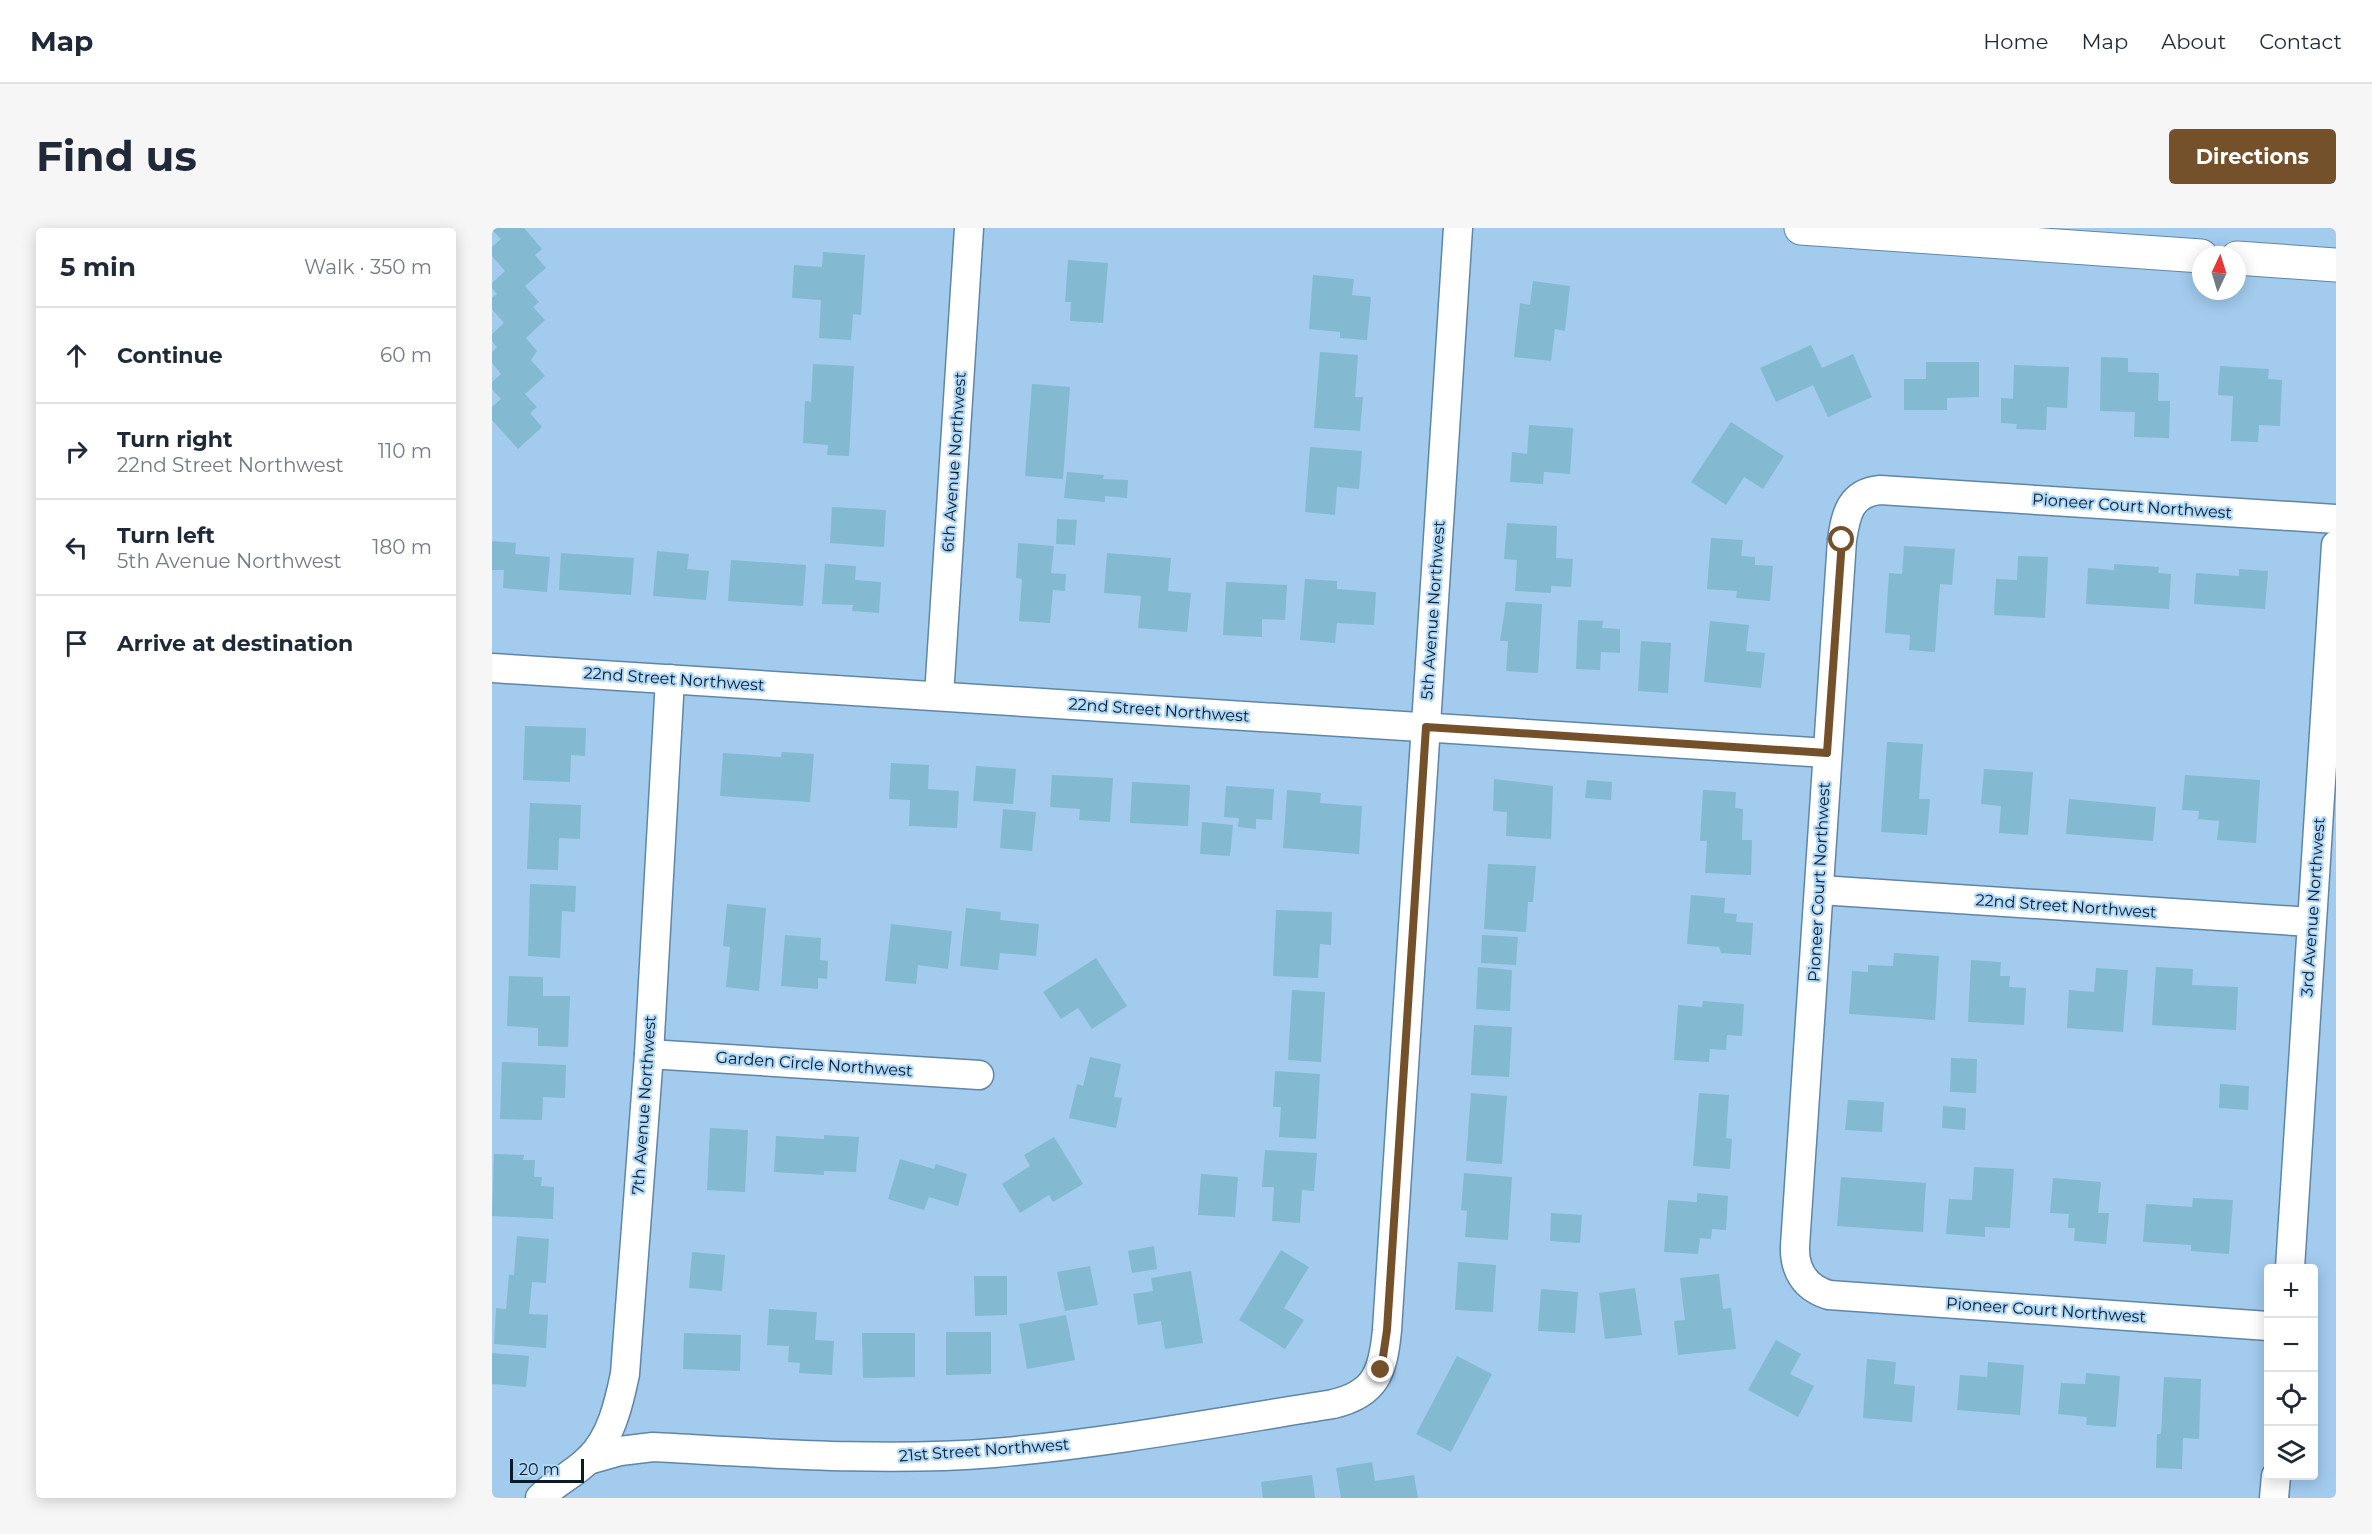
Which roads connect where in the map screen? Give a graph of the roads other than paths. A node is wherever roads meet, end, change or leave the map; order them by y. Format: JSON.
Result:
{"nodes":[{"id":1,"x":969,"y":228,"type":"edge"},
{"id":2,"x":1458,"y":228,"type":"edge"},
{"id":3,"x":1801,"y":228,"type":"edge"},
{"id":4,"x":2192,"y":255,"type":"edge"},
{"id":5,"x":2246,"y":259,"type":"edge"},
{"id":6,"x":2336,"y":265,"type":"edge"},
{"id":7,"x":2336,"y":519,"type":"edge"},
{"id":8,"x":2336,"y":545,"type":"edge"},
{"id":9,"x":492,"y":668,"type":"edge"},
{"id":10,"x":669,"y":679,"type":"junction"},
{"id":11,"x":939,"y":696,"type":"junction"},
{"id":12,"x":1426,"y":727,"type":"junction"},
{"id":13,"x":1827,"y":753,"type":"junction"},
{"id":14,"x":1820,"y":890,"type":"junction"},
{"id":15,"x":2311,"y":922,"type":"junction"},
{"id":16,"x":649,"y":1054,"type":"junction"},
{"id":17,"x":979,"y":1075,"type":"dead end"},
{"id":18,"x":2290,"y":1264,"type":"edge"},
{"id":19,"x":2264,"y":1326,"type":"edge"},
{"id":20,"x":1372,"y":1385,"type":"joint"},
{"id":21,"x":588,"y":1460,"type":"junction"},
{"id":22,"x":2276,"y":1480,"type":"edge"},
{"id":23,"x":540,"y":1498,"type":"edge"},
{"id":24,"x":2274,"y":1498,"type":"edge"}],
"edges":[{"from":1,"to":11,"type":"street","name":"6th Avenue Northwest"},
{"from":2,"to":12,"type":"street","name":"5th Avenue Northwest"},
{"from":3,"to":4,"type":"street"},
{"from":5,"to":6,"type":"street"},
{"from":7,"to":13,"type":"street","name":"Pioneer Court Northwest"},
{"from":8,"to":15,"type":"street","name":"3rd Avenue Northwest"},
{"from":9,"to":10,"type":"street","name":"22nd Street Northwest"},
{"from":10,"to":11,"type":"street","name":"22nd Street Northwest"},
{"from":10,"to":16,"type":"street","name":"7th Avenue Northwest"},
{"from":11,"to":12,"type":"street","name":"22nd Street Northwest"},
{"from":12,"to":13,"type":"street","name":"22nd Street Northwest"},
{"from":12,"to":20,"type":"street","name":"5th Avenue Northwest"},
{"from":13,"to":14,"type":"street","name":"Pioneer Court Northwest"},
{"from":14,"to":15,"type":"street","name":"22nd Street Northwest"},
{"from":14,"to":19,"type":"street","name":"Pioneer Court Northwest"},
{"from":15,"to":18,"type":"street","name":"3rd Avenue Northwest"},
{"from":16,"to":17,"type":"street","name":"Garden Circle Northwest"},
{"from":16,"to":21,"type":"street","name":"7th Avenue Northwest"},
{"from":20,"to":21,"type":"street","name":"21st Street Northwest"},
{"from":21,"to":23,"type":"street","name":"7th Avenue Northwest"},
{"from":22,"to":24,"type":"street"}]}
